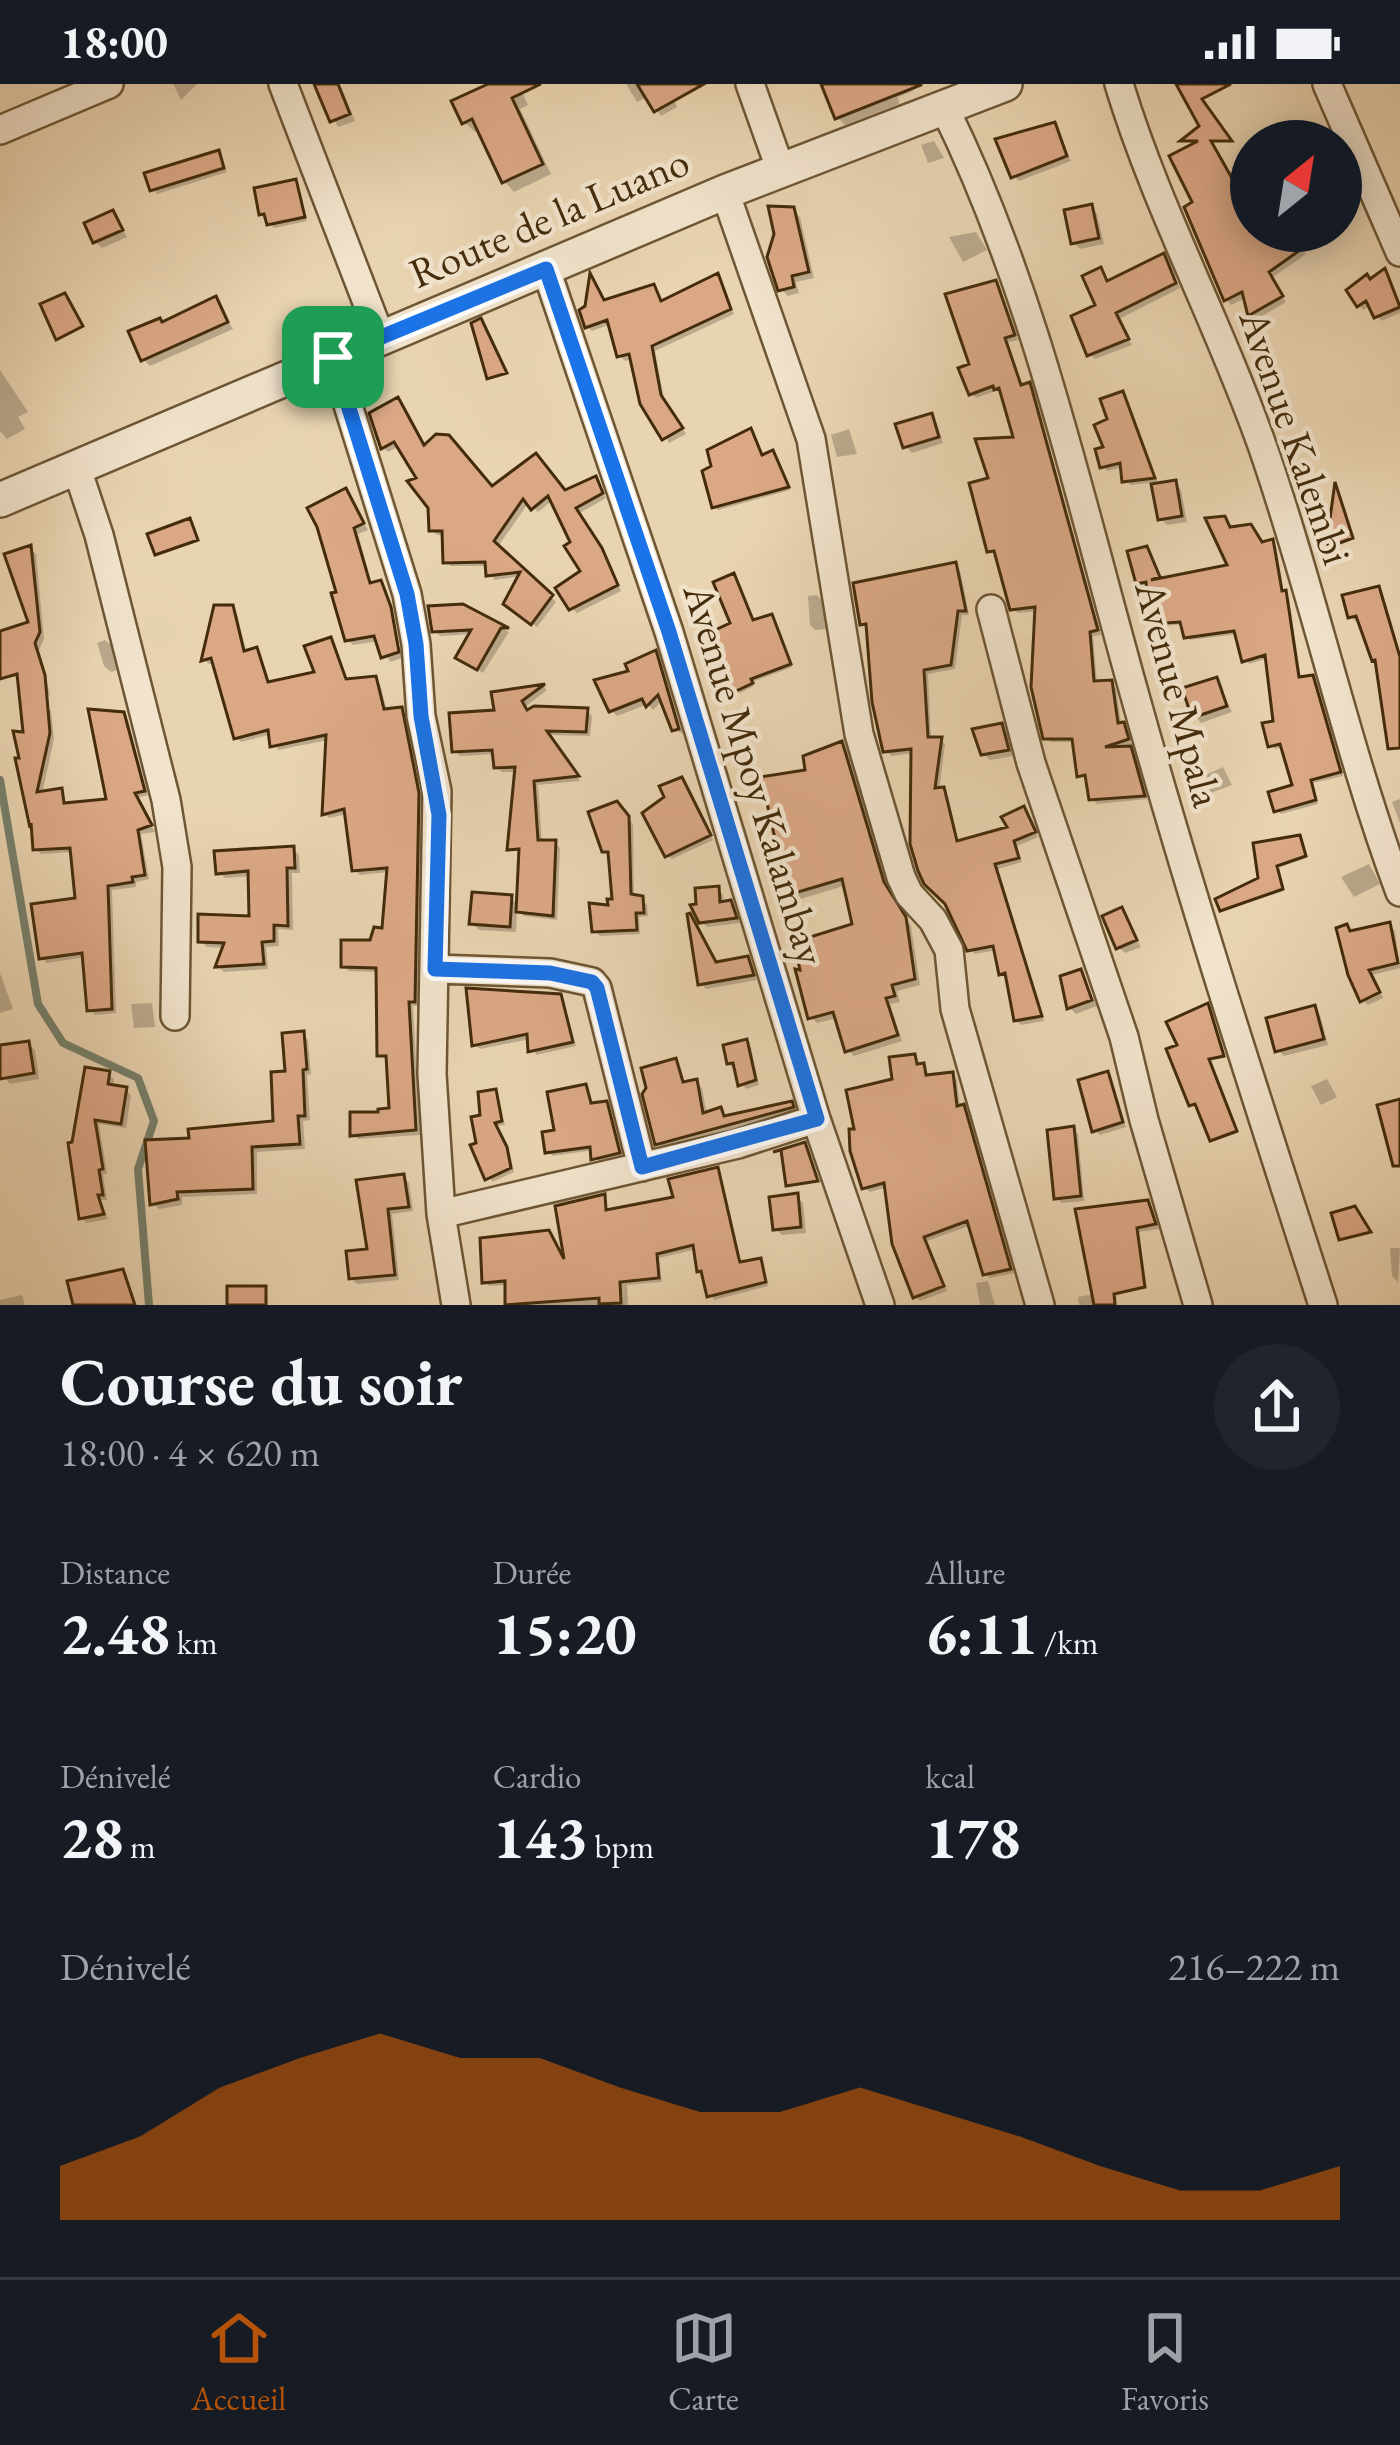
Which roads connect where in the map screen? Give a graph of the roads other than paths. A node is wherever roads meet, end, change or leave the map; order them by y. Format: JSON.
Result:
{"nodes":[{"id":1,"x":109,"y":84,"type":"edge"},
{"id":2,"x":284,"y":84,"type":"edge"},
{"id":3,"x":750,"y":84,"type":"edge"},
{"id":4,"x":1006,"y":84,"type":"edge"},
{"id":5,"x":1119,"y":84,"type":"edge"},
{"id":6,"x":1327,"y":84,"type":"edge"},
{"id":7,"x":944,"y":109,"type":"junction"},
{"id":8,"x":0,"y":130,"type":"edge"},
{"id":9,"x":781,"y":171,"type":"junction"},
{"id":10,"x":724,"y":191,"type":"junction"},
{"id":11,"x":1400,"y":252,"type":"edge"},
{"id":12,"x":546,"y":269,"type":"junction"},
{"id":13,"x":380,"y":336,"type":"junction"},
{"id":14,"x":333,"y":357,"type":"junction"},
{"id":15,"x":77,"y":469,"type":"junction"},
{"id":16,"x":0,"y":500,"type":"edge"},
{"id":17,"x":991,"y":609,"type":"dead end"},
{"id":18,"x":1400,"y":892,"type":"edge"},
{"id":19,"x":435,"y":969,"type":"junction"},
{"id":20,"x":175,"y":1016,"type":"dead end"},
{"id":21,"x":817,"y":1119,"type":"junction"},
{"id":22,"x":642,"y":1167,"type":"junction"},
{"id":23,"x":442,"y":1214,"type":"junction"},
{"id":24,"x":456,"y":1305,"type":"edge"},
{"id":25,"x":880,"y":1305,"type":"edge"},
{"id":26,"x":1040,"y":1305,"type":"edge"},
{"id":27,"x":1198,"y":1305,"type":"edge"},
{"id":28,"x":1323,"y":1305,"type":"edge"}],
"edges":[{"from":1,"to":8,"type":"street"},
{"from":2,"to":13,"type":"street"},
{"from":3,"to":9,"type":"street"},
{"from":4,"to":7,"type":"street","name":"Route de la Luano"},
{"from":5,"to":18,"type":"street","name":"Avenue Kalembi"},
{"from":6,"to":11,"type":"street"},
{"from":7,"to":9,"type":"street","name":"Route de la Luano"},
{"from":7,"to":28,"type":"street","name":"Avenue Mpala"},
{"from":9,"to":10,"type":"street","name":"Route de la Luano"},
{"from":10,"to":12,"type":"street","name":"Route de la Luano"},
{"from":10,"to":26,"type":"street"},
{"from":12,"to":13,"type":"street","name":"Route de la Luano"},
{"from":12,"to":21,"type":"street","name":"Avenue Mpoy Kalambay"},
{"from":13,"to":14,"type":"street","name":"Route de la Luano"},
{"from":14,"to":15,"type":"street","name":"Route de la Luano"},
{"from":14,"to":19,"type":"street"},
{"from":15,"to":16,"type":"street","name":"Route de la Luano"},
{"from":15,"to":20,"type":"street"},
{"from":17,"to":27,"type":"street"},
{"from":19,"to":22,"type":"street"},
{"from":19,"to":23,"type":"street"},
{"from":21,"to":22,"type":"street"},
{"from":21,"to":25,"type":"street","name":"Avenue Mpoy Kalambay"},
{"from":22,"to":23,"type":"street"},
{"from":23,"to":24,"type":"street"}]}
